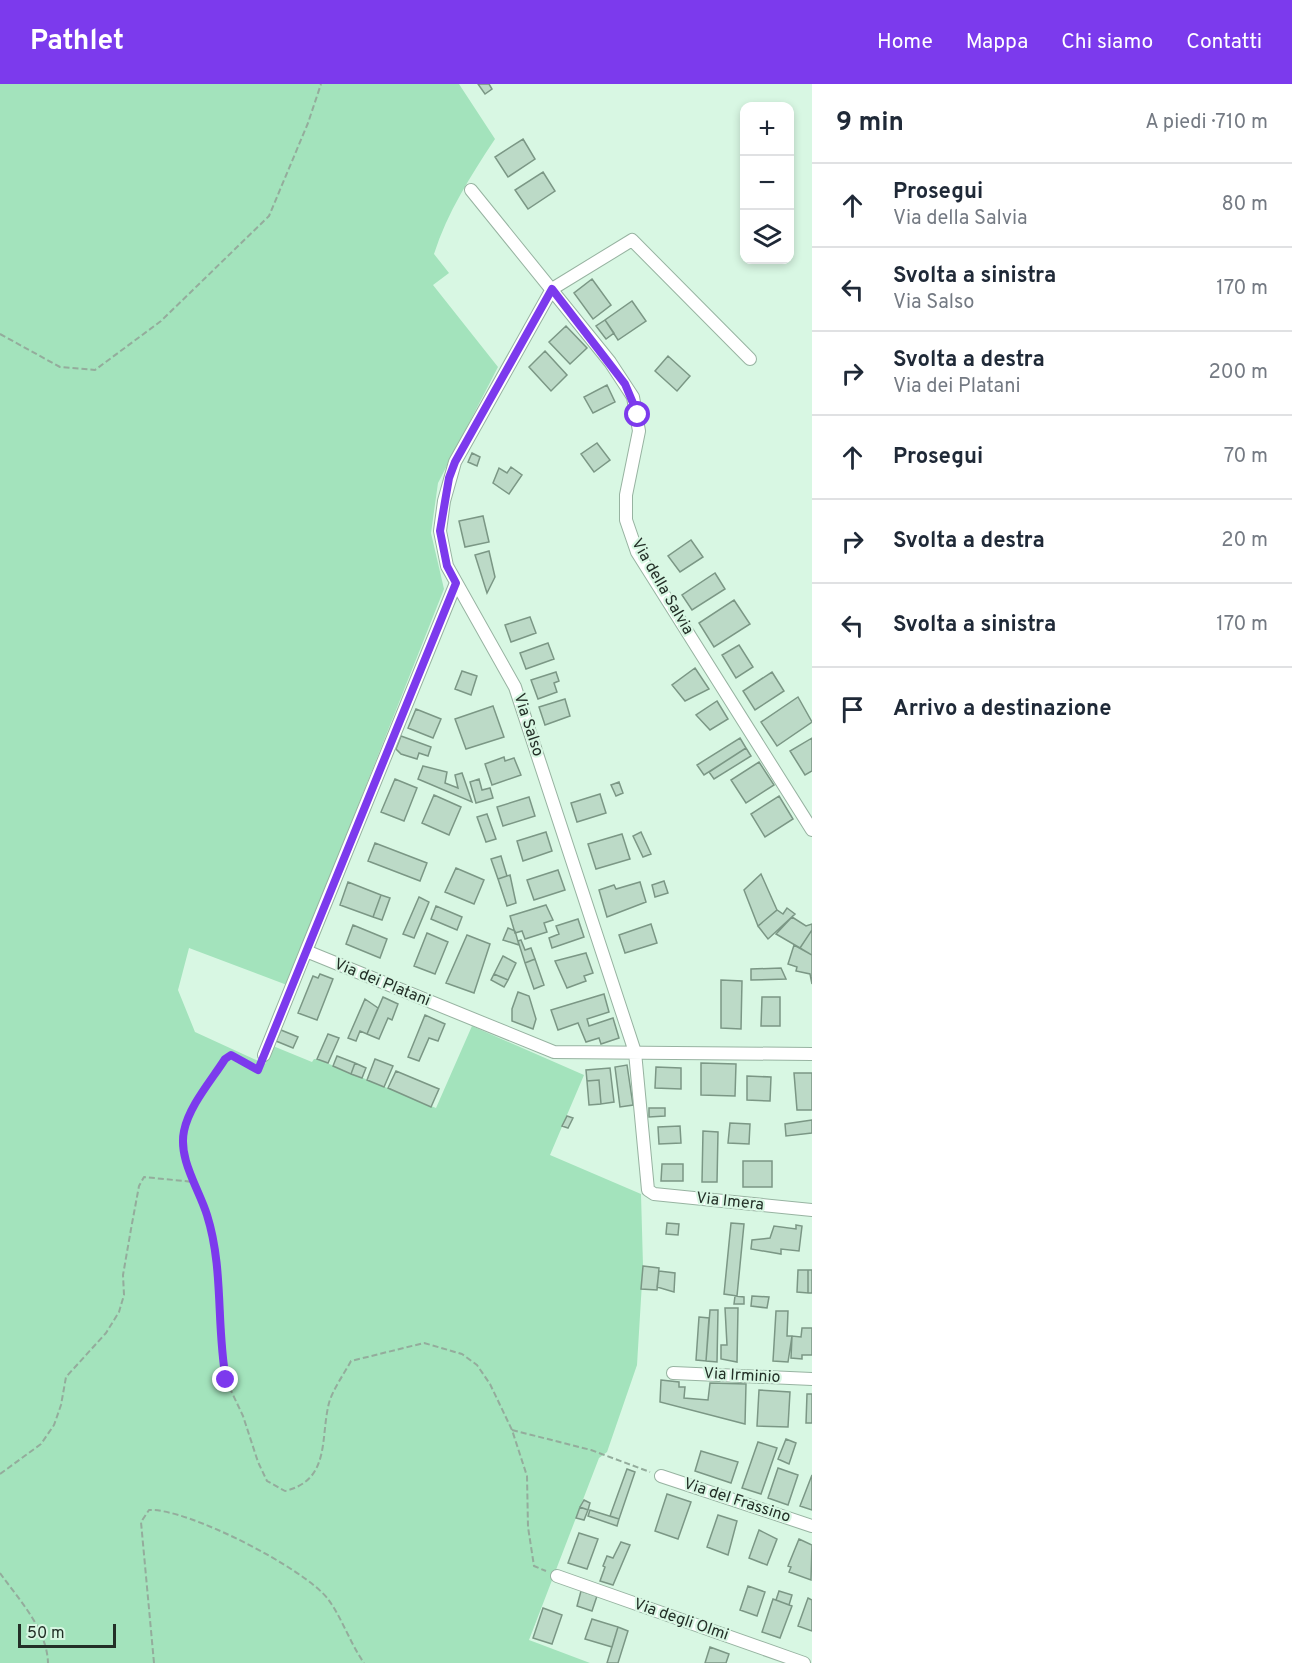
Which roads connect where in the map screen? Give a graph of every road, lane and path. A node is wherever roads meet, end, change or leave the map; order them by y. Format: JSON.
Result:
{"nodes":[{"id":1,"x":321,"y":84,"type":"edge"},
{"id":2,"x":471,"y":190,"type":"dead end"},
{"id":3,"x":552,"y":289,"type":"junction"},
{"id":4,"x":0,"y":334,"type":"edge"},
{"id":5,"x":750,"y":359,"type":"dead end"},
{"id":6,"x":456,"y":583,"type":"junction"},
{"id":7,"x":812,"y":830,"type":"edge"},
{"id":8,"x":306,"y":951,"type":"junction"},
{"id":9,"x":635,"y":1052,"type":"junction"},
{"id":10,"x":812,"y":1054,"type":"edge"},
{"id":11,"x":264,"y":1055,"type":"joint"},
{"id":12,"x":194,"y":1182,"type":"junction"},
{"id":13,"x":648,"y":1190,"type":"joint"},
{"id":14,"x":812,"y":1210,"type":"edge"},
{"id":15,"x":672,"y":1372,"type":"dead end"},
{"id":16,"x":812,"y":1379,"type":"edge"},
{"id":17,"x":512,"y":1430,"type":"junction"},
{"id":18,"x":0,"y":1474,"type":"edge"},
{"id":19,"x":661,"y":1476,"type":"joint"},
{"id":20,"x":812,"y":1526,"type":"edge"},
{"id":21,"x":0,"y":1573,"type":"edge"},
{"id":22,"x":557,"y":1576,"type":"joint"},
{"id":23,"x":48,"y":1663,"type":"edge"},
{"id":24,"x":154,"y":1663,"type":"edge"},
{"id":25,"x":364,"y":1663,"type":"edge"},
{"id":26,"x":804,"y":1663,"type":"edge"}],
"edges":[{"from":1,"to":4,"type":"path"},
{"from":2,"to":3,"type":"street","name":"Via della Salvia"},
{"from":3,"to":5,"type":"street"},
{"from":3,"to":6,"type":"street","name":"Via Salso"},
{"from":3,"to":7,"type":"street","name":"Via della Salvia"},
{"from":6,"to":8,"type":"street"},
{"from":6,"to":9,"type":"street","name":"Via Salso"},
{"from":8,"to":9,"type":"street","name":"Via dei Platani"},
{"from":8,"to":11,"type":"street"},
{"from":9,"to":10,"type":"street","name":"Via dei Platani"},
{"from":9,"to":13,"type":"street","name":"Via Salso"},
{"from":11,"to":12,"type":"path"},
{"from":12,"to":17,"type":"path"},
{"from":12,"to":18,"type":"path"},
{"from":13,"to":14,"type":"street","name":"Via Imera"},
{"from":15,"to":16,"type":"street","name":"Via Irminio"},
{"from":17,"to":19,"type":"path"},
{"from":17,"to":22,"type":"path"},
{"from":19,"to":20,"type":"street","name":"Via del Frassino"},
{"from":21,"to":23,"type":"path"},
{"from":22,"to":26,"type":"street","name":"Via degli Olmi"},
{"from":24,"to":25,"type":"path"}]}
